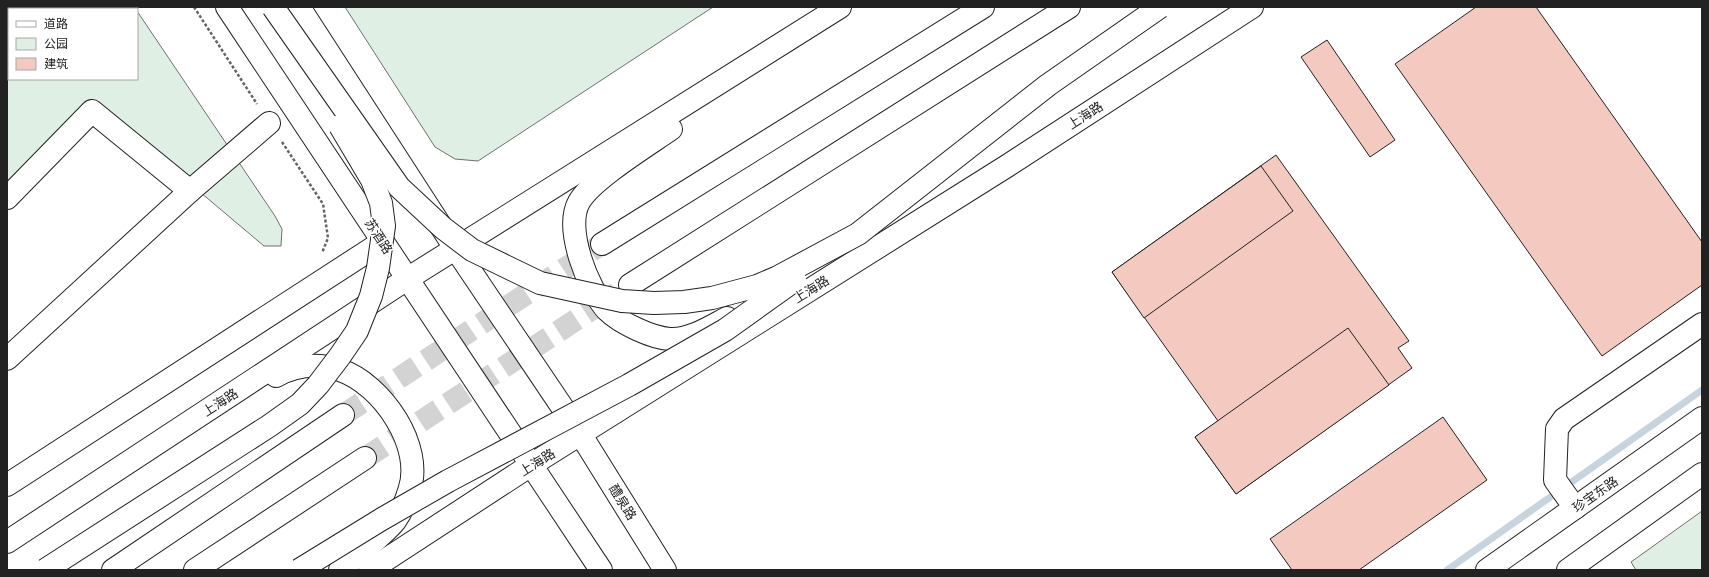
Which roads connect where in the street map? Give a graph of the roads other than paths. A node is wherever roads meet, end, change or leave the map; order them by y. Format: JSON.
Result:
{"nodes":[{"id":1,"x":227,"y":7,"type":"edge"},
{"id":2,"x":273,"y":7,"type":"edge"},
{"id":3,"x":299,"y":7,"type":"edge"},
{"id":4,"x":983,"y":7,"type":"edge"},
{"id":5,"x":1069,"y":7,"type":"edge"},
{"id":6,"x":1160,"y":7,"type":"edge"},
{"id":7,"x":1252,"y":7,"type":"edge"},
{"id":8,"x":838,"y":8,"type":"edge"},
{"id":9,"x":269,"y":123,"type":"road end"},
{"id":10,"x":190,"y":191,"type":"junction"},
{"id":11,"x":7,"y":198,"type":"edge"},
{"id":12,"x":952,"y":200,"type":"junction"},
{"id":13,"x":858,"y":234,"type":"junction"},
{"id":14,"x":382,"y":242,"type":"junction"},
{"id":15,"x":602,"y":244,"type":"tunnel mouth"},
{"id":16,"x":456,"y":248,"type":"junction"},
{"id":17,"x":407,"y":279,"type":"junction"},
{"id":18,"x":630,"y":285,"type":"tunnel mouth"},
{"id":19,"x":1702,"y":324,"type":"edge"},
{"id":20,"x":7,"y":359,"type":"edge"},
{"id":21,"x":343,"y":415,"type":"tunnel mouth"},
{"id":22,"x":1702,"y":418,"type":"edge"},
{"id":23,"x":581,"y":434,"type":"junction"},
{"id":24,"x":365,"y":458,"type":"tunnel mouth"},
{"id":25,"x":531,"y":465,"type":"junction"},
{"id":26,"x":34,"y":468,"type":"junction"},
{"id":27,"x":116,"y":470,"type":"junction"},
{"id":28,"x":7,"y":473,"type":"edge"},
{"id":29,"x":1702,"y":474,"type":"edge"},
{"id":30,"x":7,"y":485,"type":"edge"},
{"id":31,"x":1574,"y":508,"type":"junction"},
{"id":32,"x":7,"y":542,"type":"edge"},
{"id":33,"x":45,"y":570,"type":"edge"},
{"id":34,"x":113,"y":570,"type":"edge"},
{"id":35,"x":195,"y":570,"type":"edge"},
{"id":36,"x":299,"y":570,"type":"edge"},
{"id":37,"x":340,"y":570,"type":"edge"},
{"id":38,"x":370,"y":570,"type":"edge"},
{"id":39,"x":601,"y":570,"type":"edge"},
{"id":40,"x":665,"y":570,"type":"edge"},
{"id":41,"x":1487,"y":570,"type":"edge"},
{"id":42,"x":1568,"y":570,"type":"edge"}],
"edges":[{"from":1,"to":14,"type":"main road","name":"苏酒路"},
{"from":2,"to":13,"type":"main road","bridge":true},
{"from":2,"to":33,"type":"main road","bridge":true},
{"from":3,"to":16,"type":"main road"},
{"from":4,"to":15,"type":"main road"},
{"from":5,"to":18,"type":"main road"},
{"from":6,"to":13,"type":"main road","bridge":true},
{"from":7,"to":12,"type":"main road","name":"上海路"},
{"from":8,"to":12,"type":"main road"},
{"from":8,"to":16,"type":"main road","name":"上海路"},
{"from":9,"to":10,"type":"main road"},
{"from":10,"to":11,"type":"main road"},
{"from":10,"to":20,"type":"main road"},
{"from":12,"to":23,"type":"main road","name":"上海路"},
{"from":13,"to":36,"type":"main road","bridge":true},
{"from":14,"to":17,"type":"main road","name":"苏酒路"},
{"from":14,"to":26,"type":"main road"},
{"from":16,"to":17,"type":"main road","name":"上海路"},
{"from":16,"to":23,"type":"main road"},
{"from":17,"to":25,"type":"main road","name":"苏酒路"},
{"from":17,"to":27,"type":"main road","name":"上海路"},
{"from":19,"to":31,"type":"main road"},
{"from":21,"to":34,"type":"main road"},
{"from":22,"to":31,"type":"main road","name":"珍宝东路"},
{"from":23,"to":25,"type":"main road","name":"上海路"},
{"from":23,"to":40,"type":"main road","name":"醴泉路"},
{"from":24,"to":35,"type":"main road"},
{"from":25,"to":38,"type":"main road","name":"上海路"},
{"from":25,"to":39,"type":"main road"},
{"from":26,"to":28,"type":"main road"},
{"from":26,"to":30,"type":"main road"},
{"from":27,"to":32,"type":"main road","name":"上海路"},
{"from":27,"to":37,"type":"main road"},
{"from":29,"to":42,"type":"main road"},
{"from":31,"to":41,"type":"main road","name":"珍宝东路"}]}
